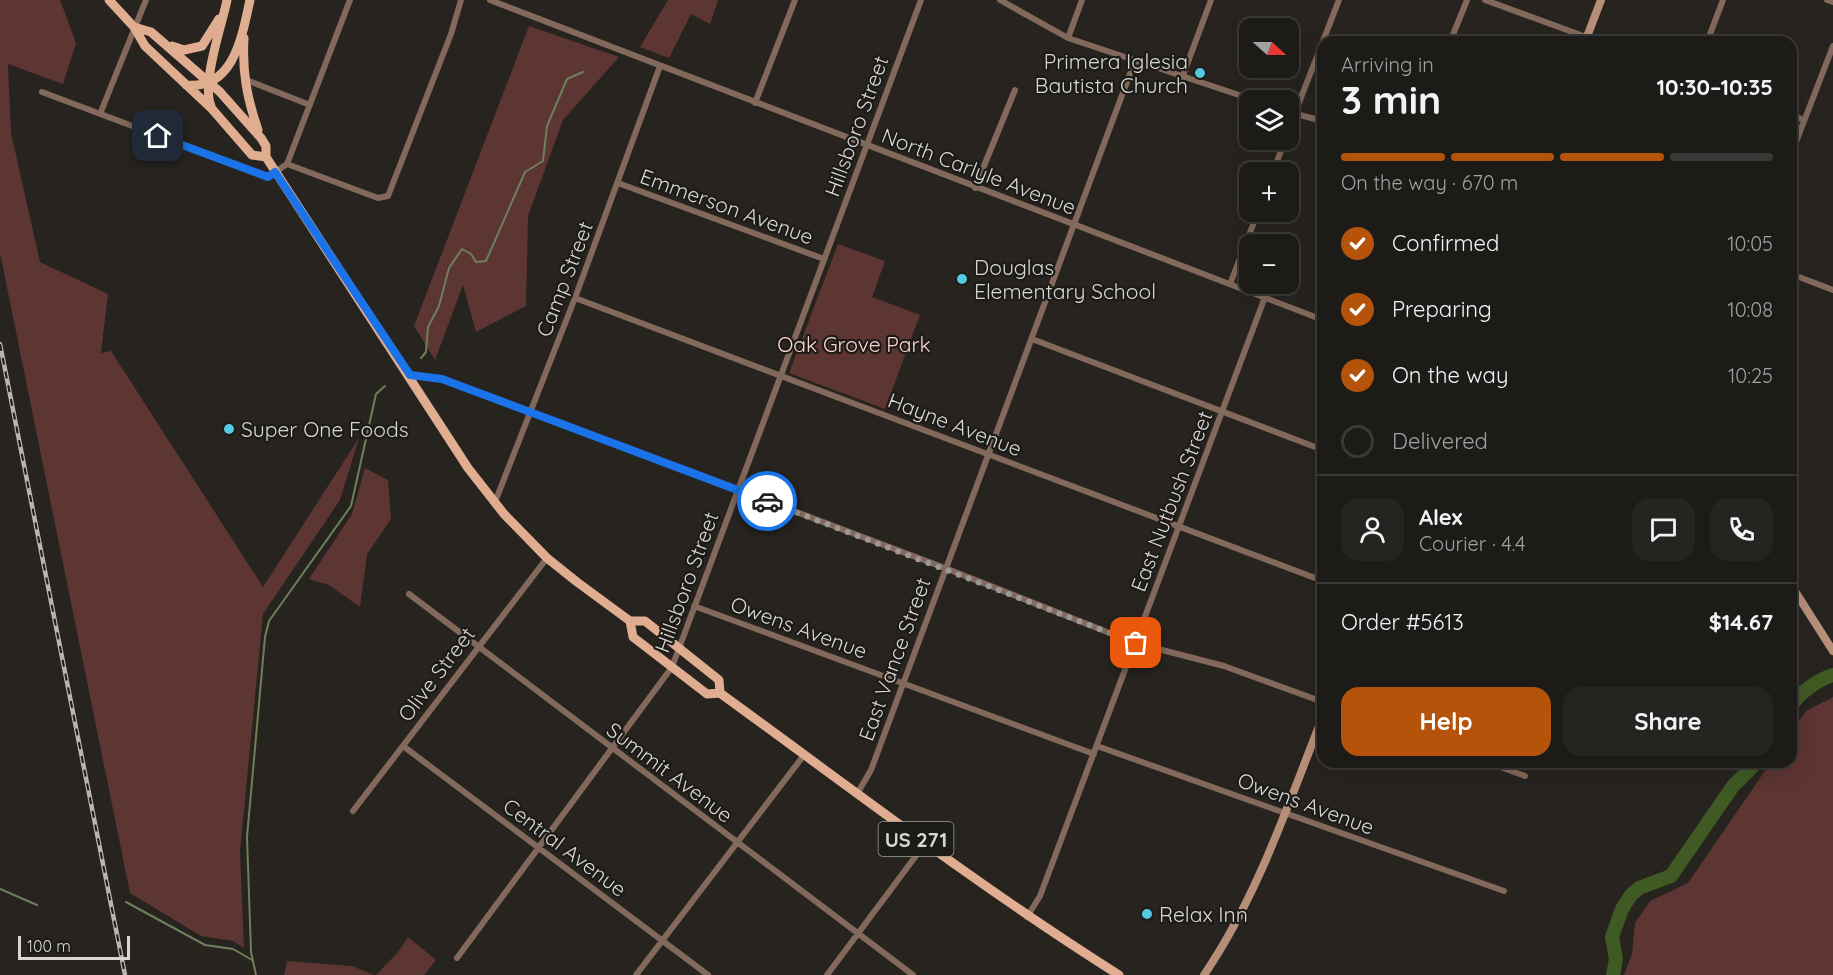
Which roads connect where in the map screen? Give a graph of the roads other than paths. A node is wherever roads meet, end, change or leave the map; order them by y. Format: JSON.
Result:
{"nodes":[{"id":1,"x":109,"y":0,"type":"edge"},
{"id":2,"x":146,"y":0,"type":"edge"},
{"id":3,"x":250,"y":0,"type":"edge"},
{"id":4,"x":350,"y":0,"type":"edge"},
{"id":5,"x":461,"y":0,"type":"edge"},
{"id":6,"x":490,"y":0,"type":"edge"},
{"id":7,"x":795,"y":0,"type":"edge"},
{"id":8,"x":921,"y":0,"type":"edge"},
{"id":9,"x":999,"y":0,"type":"edge"},
{"id":10,"x":1082,"y":0,"type":"edge"},
{"id":11,"x":1211,"y":0,"type":"edge"},
{"id":12,"x":1339,"y":0,"type":"edge"},
{"id":13,"x":1467,"y":0,"type":"edge"},
{"id":14,"x":1485,"y":0,"type":"edge"},
{"id":15,"x":1601,"y":0,"type":"edge"},
{"id":16,"x":1723,"y":0,"type":"edge"},
{"id":17,"x":1827,"y":0,"type":"edge"},
{"id":18,"x":1833,"y":2,"type":"edge"},
{"id":19,"x":226,"y":3,"type":"edge"},
{"id":20,"x":134,"y":27,"type":"junction"},
{"id":21,"x":244,"y":27,"type":"junction"},
{"id":22,"x":1324,"y":36,"type":"edge"},
{"id":23,"x":1452,"y":36,"type":"edge"},
{"id":24,"x":1576,"y":36,"type":"edge"},
{"id":25,"x":1588,"y":36,"type":"edge"},
{"id":26,"x":1709,"y":36,"type":"edge"},
{"id":27,"x":1068,"y":38,"type":"junction"},
{"id":28,"x":163,"y":42,"type":"junction"},
{"id":29,"x":1833,"y":46,"type":"edge"},
{"id":30,"x":1317,"y":53,"type":"edge"},
{"id":31,"x":1134,"y":63,"type":"junction"},
{"id":32,"x":660,"y":66,"type":"junction"},
{"id":33,"x":1182,"y":78,"type":"junction"},
{"id":34,"x":244,"y":79,"type":"junction"},
{"id":35,"x":209,"y":82,"type":"junction"},
{"id":36,"x":186,"y":85,"type":"junction"},
{"id":37,"x":1015,"y":90,"type":"dead end"},
{"id":38,"x":42,"y":92,"type":"dead end"},
{"id":39,"x":1239,"y":95,"type":"edge"},
{"id":40,"x":1299,"y":96,"type":"edge"},
{"id":41,"x":755,"y":104,"type":"junction"},
{"id":42,"x":310,"y":105,"type":"junction"},
{"id":43,"x":212,"y":109,"type":"junction"},
{"id":44,"x":100,"y":114,"type":"junction"},
{"id":45,"x":1299,"y":115,"type":"edge"},
{"id":46,"x":1797,"y":117,"type":"edge"},
{"id":47,"x":1317,"y":119,"type":"edge"},
{"id":48,"x":1804,"y":120,"type":"junction"},
{"id":49,"x":261,"y":138,"type":"junction"},
{"id":50,"x":1797,"y":139,"type":"edge"},
{"id":51,"x":867,"y":146,"type":"junction"},
{"id":52,"x":266,"y":157,"type":"junction"},
{"id":53,"x":287,"y":164,"type":"junction"},
{"id":54,"x":275,"y":172,"type":"junction"},
{"id":55,"x":618,"y":183,"type":"junction"},
{"id":56,"x":975,"y":188,"type":"junction"},
{"id":57,"x":1254,"y":222,"type":"edge"},
{"id":58,"x":1073,"y":224,"type":"junction"},
{"id":59,"x":824,"y":259,"type":"junction"},
{"id":60,"x":1797,"y":276,"type":"edge"},
{"id":61,"x":1230,"y":284,"type":"junction"},
{"id":62,"x":1833,"y":290,"type":"edge"},
{"id":63,"x":1265,"y":297,"type":"junction"},
{"id":64,"x":575,"y":298,"type":"junction"},
{"id":65,"x":1317,"y":318,"type":"edge"},
{"id":66,"x":1032,"y":339,"type":"junction"},
{"id":67,"x":410,"y":375,"type":"junction"},
{"id":68,"x":780,"y":376,"type":"junction"},
{"id":69,"x":1222,"y":411,"type":"junction"},
{"id":70,"x":531,"y":412,"type":"junction"},
{"id":71,"x":1317,"y":448,"type":"edge"},
{"id":72,"x":989,"y":455,"type":"junction"},
{"id":73,"x":738,"y":490,"type":"junction"},
{"id":74,"x":495,"y":502,"type":"junction"},
{"id":75,"x":1178,"y":525,"type":"junction"},
{"id":76,"x":547,"y":558,"type":"junction"},
{"id":77,"x":945,"y":568,"type":"junction"},
{"id":78,"x":1317,"y":579,"type":"edge"},
{"id":79,"x":409,"y":594,"type":"dead end"},
{"id":80,"x":1797,"y":595,"type":"edge"},
{"id":81,"x":694,"y":606,"type":"junction"},
{"id":82,"x":630,"y":621,"type":"junction"},
{"id":83,"x":1136,"y":643,"type":"junction"},
{"id":84,"x":477,"y":647,"type":"junction"},
{"id":85,"x":678,"y":648,"type":"junction"},
{"id":86,"x":1832,"y":650,"type":"edge"},
{"id":87,"x":672,"y":667,"type":"junction"},
{"id":88,"x":903,"y":683,"type":"junction"},
{"id":89,"x":720,"y":693,"type":"junction"},
{"id":90,"x":1317,"y":700,"type":"edge"},
{"id":91,"x":1317,"y":731,"type":"edge"},
{"id":92,"x":403,"y":746,"type":"junction"},
{"id":93,"x":1097,"y":746,"type":"junction"},
{"id":94,"x":613,"y":750,"type":"junction"},
{"id":95,"x":804,"y":754,"type":"junction"},
{"id":96,"x":1094,"y":754,"type":"junction"},
{"id":97,"x":1503,"y":768,"type":"edge"},
{"id":98,"x":1525,"y":776,"type":"dead end"},
{"id":99,"x":857,"y":794,"type":"junction"},
{"id":100,"x":353,"y":811,"type":"dead end"},
{"id":101,"x":1285,"y":813,"type":"junction"},
{"id":102,"x":735,"y":842,"type":"junction"},
{"id":103,"x":924,"y":845,"type":"junction"},
{"id":104,"x":540,"y":848,"type":"junction"},
{"id":105,"x":1504,"y":891,"type":"dead end"},
{"id":106,"x":1027,"y":917,"type":"junction"},
{"id":107,"x":859,"y":934,"type":"junction"},
{"id":108,"x":662,"y":940,"type":"junction"},
{"id":109,"x":457,"y":958,"type":"dead end"},
{"id":110,"x":636,"y":975,"type":"edge"},
{"id":111,"x":708,"y":975,"type":"edge"},
{"id":112,"x":827,"y":975,"type":"edge"},
{"id":113,"x":913,"y":975,"type":"edge"},
{"id":114,"x":1119,"y":975,"type":"edge"},
{"id":115,"x":1204,"y":975,"type":"edge"}],
"edges":[{"from":1,"to":20,"type":"main road","number":"US 271"},
{"from":2,"to":20,"type":"street"},
{"from":3,"to":21,"type":"main road"},
{"from":4,"to":42,"type":"street"},
{"from":5,"to":53,"type":"street"},
{"from":6,"to":32,"type":"street","name":"North Carlyle Avenue"},
{"from":7,"to":41,"type":"street"},
{"from":8,"to":51,"type":"street","name":"Hillsboro Street"},
{"from":9,"to":27,"type":"street"},
{"from":10,"to":27,"type":"street"},
{"from":11,"to":33,"type":"street"},
{"from":12,"to":22,"type":"street"},
{"from":13,"to":23,"type":"street"},
{"from":14,"to":24,"type":"street"},
{"from":15,"to":25,"type":"main road"},
{"from":16,"to":26,"type":"street"},
{"from":17,"to":18,"type":"street"},
{"from":19,"to":28,"type":"main road"},
{"from":19,"to":35,"type":"main road"},
{"from":20,"to":28,"type":"main road","number":"US 271"},
{"from":20,"to":36,"type":"main road","number":"US 271"},
{"from":20,"to":44,"type":"street"},
{"from":21,"to":34,"type":"main road"},
{"from":21,"to":35,"type":"main road"},
{"from":27,"to":31,"type":"street"},
{"from":28,"to":35,"type":"main road","number":"US 271"},
{"from":29,"to":48,"type":"street"},
{"from":30,"to":40,"type":"street"},
{"from":31,"to":33,"type":"street"},
{"from":31,"to":58,"type":"street","name":"East Vance Street"},
{"from":32,"to":41,"type":"street","name":"North Carlyle Avenue"},
{"from":32,"to":55,"type":"street","name":"Camp Street"},
{"from":33,"to":39,"type":"street"},
{"from":34,"to":42,"type":"street"},
{"from":34,"to":49,"type":"main road"},
{"from":35,"to":36,"type":"main road"},
{"from":35,"to":43,"type":"main road"},
{"from":35,"to":49,"type":"main road","number":"US 271"},
{"from":36,"to":43,"type":"main road","number":"US 271"},
{"from":37,"to":56,"type":"street"},
{"from":38,"to":44,"type":"street"},
{"from":41,"to":51,"type":"street","name":"North Carlyle Avenue"},
{"from":42,"to":53,"type":"street"},
{"from":43,"to":52,"type":"main road","number":"US 271"},
{"from":44,"to":54,"type":"street"},
{"from":45,"to":47,"type":"street"},
{"from":46,"to":48,"type":"street"},
{"from":48,"to":50,"type":"street"},
{"from":49,"to":52,"type":"main road","number":"US 271"},
{"from":51,"to":56,"type":"street","name":"North Carlyle Avenue"},
{"from":51,"to":59,"type":"street","name":"Hillsboro Street"},
{"from":52,"to":54,"type":"main road","number":"US 271"},
{"from":53,"to":54,"type":"street"},
{"from":54,"to":67,"type":"main road","number":"US 271"},
{"from":55,"to":59,"type":"street","name":"Emmerson Avenue"},
{"from":55,"to":64,"type":"street","name":"Camp Street"},
{"from":56,"to":58,"type":"street","name":"North Carlyle Avenue"},
{"from":57,"to":61,"type":"street"},
{"from":58,"to":61,"type":"street","name":"North Carlyle Avenue"},
{"from":58,"to":66,"type":"street","name":"East Vance Street"},
{"from":59,"to":68,"type":"street","name":"Hillsboro Street"},
{"from":60,"to":62,"type":"street"},
{"from":61,"to":63,"type":"street","name":"North Carlyle Avenue"},
{"from":63,"to":65,"type":"street","name":"North Carlyle Avenue"},
{"from":63,"to":69,"type":"street","name":"East Nutbush Street"},
{"from":64,"to":68,"type":"street","name":"Hayne Avenue"},
{"from":64,"to":70,"type":"street","name":"Camp Street"},
{"from":66,"to":69,"type":"street"},
{"from":66,"to":72,"type":"street","name":"East Vance Street"},
{"from":67,"to":70,"type":"street"},
{"from":67,"to":74,"type":"main road","number":"US 271"},
{"from":68,"to":72,"type":"street","name":"Hayne Avenue"},
{"from":68,"to":73,"type":"street","name":"Hillsboro Street"},
{"from":69,"to":71,"type":"street"},
{"from":69,"to":75,"type":"street","name":"East Nutbush Street"},
{"from":70,"to":73,"type":"street"},
{"from":70,"to":74,"type":"street","name":"Camp Street"},
{"from":72,"to":75,"type":"street","name":"Hayne Avenue"},
{"from":72,"to":77,"type":"street","name":"East Vance Street"},
{"from":73,"to":77,"type":"street"},
{"from":73,"to":81,"type":"street","name":"Hillsboro Street"},
{"from":74,"to":76,"type":"main road","number":"US 271"},
{"from":75,"to":78,"type":"street","name":"Hayne Avenue"},
{"from":75,"to":83,"type":"street","name":"East Nutbush Street"},
{"from":76,"to":82,"type":"main road","number":"US 271"},
{"from":76,"to":84,"type":"street","name":"Olive Street"},
{"from":77,"to":83,"type":"street"},
{"from":77,"to":88,"type":"street","name":"East Vance Street"},
{"from":79,"to":84,"type":"street","name":"Summit Avenue"},
{"from":80,"to":86,"type":"main road"},
{"from":81,"to":85,"type":"street","name":"Hillsboro Street"},
{"from":81,"to":88,"type":"street","name":"Owens Avenue"},
{"from":82,"to":85,"type":"main road","number":"US 271"},
{"from":82,"to":87,"type":"main road","number":"US 271"},
{"from":83,"to":90,"type":"street"},
{"from":83,"to":93,"type":"street","name":"East Nutbush Street"},
{"from":84,"to":92,"type":"street","name":"Olive Street"},
{"from":84,"to":94,"type":"street","name":"Summit Avenue"},
{"from":85,"to":87,"type":"street","name":"Hillsboro Street"},
{"from":85,"to":89,"type":"main road","number":"US 271"},
{"from":87,"to":89,"type":"main road","number":"US 271"},
{"from":87,"to":94,"type":"street","name":"Hillsboro Street"},
{"from":88,"to":96,"type":"street","name":"Owens Avenue"},
{"from":88,"to":99,"type":"street","name":"East Vance Street"},
{"from":89,"to":95,"type":"main road","number":"US 271"},
{"from":91,"to":101,"type":"main road"},
{"from":92,"to":100,"type":"street","name":"Olive Street"},
{"from":92,"to":104,"type":"street","name":"Central Avenue"},
{"from":93,"to":96,"type":"street","name":"East Nutbush Street"},
{"from":93,"to":101,"type":"street","name":"Owens Avenue"},
{"from":94,"to":102,"type":"street","name":"Summit Avenue"},
{"from":94,"to":104,"type":"street","name":"Hillsboro Street"},
{"from":95,"to":99,"type":"main road","number":"US 271"},
{"from":95,"to":102,"type":"street"},
{"from":96,"to":106,"type":"street","name":"East Nutbush Street"},
{"from":97,"to":98,"type":"street"},
{"from":99,"to":103,"type":"main road","number":"US 271"},
{"from":101,"to":105,"type":"street","name":"Owens Avenue"},
{"from":101,"to":115,"type":"main road"},
{"from":102,"to":107,"type":"street","name":"Summit Avenue"},
{"from":102,"to":108,"type":"street"},
{"from":103,"to":106,"type":"main road","number":"US 271"},
{"from":103,"to":107,"type":"street"},
{"from":104,"to":108,"type":"street","name":"Central Avenue"},
{"from":104,"to":109,"type":"street","name":"Hillsboro Street"},
{"from":106,"to":114,"type":"main road","number":"US 271"},
{"from":107,"to":112,"type":"street"},
{"from":107,"to":113,"type":"street","name":"Summit Avenue"},
{"from":108,"to":110,"type":"street"},
{"from":108,"to":111,"type":"street","name":"Central Avenue"}]}
